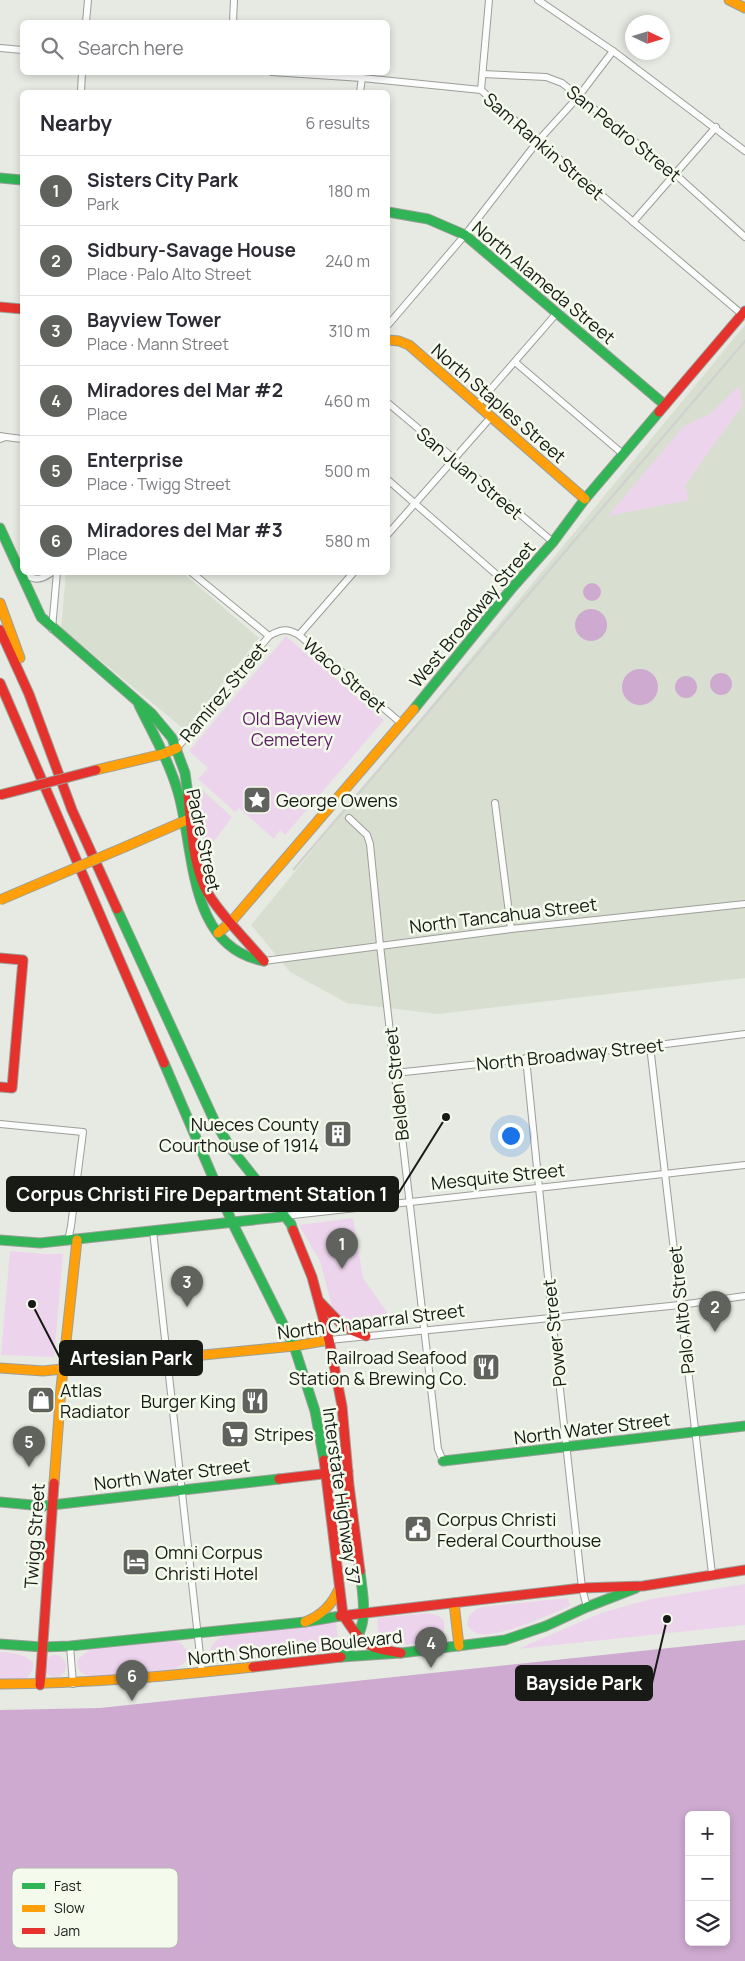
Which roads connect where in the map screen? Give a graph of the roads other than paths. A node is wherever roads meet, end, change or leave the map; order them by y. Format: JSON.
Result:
{"nodes":[{"id":1,"x":88,"y":0,"type":"edge"},
{"id":2,"x":234,"y":0,"type":"edge"},
{"id":3,"x":489,"y":0,"type":"edge"},
{"id":4,"x":538,"y":0,"type":"edge"},
{"id":5,"x":728,"y":0,"type":"edge"},
{"id":6,"x":745,"y":8,"type":"edge"},
{"id":7,"x":86,"y":20,"type":"edge"},
{"id":8,"x":233,"y":20,"type":"edge"},
{"id":9,"x":0,"y":48,"type":"edge"},
{"id":10,"x":20,"y":50,"type":"edge"},
{"id":11,"x":613,"y":51,"type":"junction"},
{"id":12,"x":483,"y":74,"type":"junction"},
{"id":13,"x":82,"y":75,"type":"edge"},
{"id":14,"x":317,"y":75,"type":"edge"},
{"id":15,"x":362,"y":78,"type":"junction"},
{"id":16,"x":81,"y":90,"type":"edge"},
{"id":17,"x":360,"y":90,"type":"edge"},
{"id":18,"x":482,"y":90,"type":"junction"},
{"id":19,"x":578,"y":97,"type":"junction"},
{"id":20,"x":716,"y":127,"type":"junction"},
{"id":21,"x":538,"y":141,"type":"junction"},
{"id":22,"x":745,"y":151,"type":"edge"},
{"id":23,"x":675,"y":174,"type":"junction"},
{"id":24,"x":0,"y":178,"type":"edge"},
{"id":25,"x":20,"y":180,"type":"edge"},
{"id":26,"x":390,"y":212,"type":"edge"},
{"id":27,"x":633,"y":222,"type":"junction"},
{"id":28,"x":465,"y":235,"type":"junction"},
{"id":29,"x":745,"y":237,"type":"edge"},
{"id":30,"x":0,"y":308,"type":"edge"},
{"id":31,"x":20,"y":309,"type":"edge"},
{"id":32,"x":556,"y":314,"type":"junction"},
{"id":33,"x":744,"y":314,"type":"edge"},
{"id":34,"x":390,"y":324,"type":"edge"},
{"id":35,"x":390,"y":340,"type":"edge"},
{"id":36,"x":515,"y":362,"type":"junction"},
{"id":37,"x":390,"y":405,"type":"edge"},
{"id":38,"x":477,"y":405,"type":"junction"},
{"id":39,"x":665,"y":406,"type":"junction"},
{"id":40,"x":491,"y":418,"type":"junction"},
{"id":41,"x":2,"y":438,"type":"edge"},
{"id":42,"x":20,"y":438,"type":"edge"},
{"id":43,"x":624,"y":455,"type":"junction"},
{"id":44,"x":454,"y":460,"type":"junction"},
{"id":45,"x":390,"y":482,"type":"edge"},
{"id":46,"x":585,"y":499,"type":"junction"},
{"id":47,"x":414,"y":503,"type":"junction"},
{"id":48,"x":0,"y":528,"type":"edge"},
{"id":49,"x":390,"y":532,"type":"edge"},
{"id":50,"x":553,"y":542,"type":"junction"},
{"id":51,"x":18,"y":570,"type":"joint"},
{"id":52,"x":20,"y":574,"type":"edge"},
{"id":53,"x":20,"y":575,"type":"edge"},
{"id":54,"x":27,"y":575,"type":"edge"},
{"id":55,"x":48,"y":575,"type":"edge"},
{"id":56,"x":57,"y":575,"type":"edge"},
{"id":57,"x":195,"y":575,"type":"edge"},
{"id":58,"x":351,"y":575,"type":"edge"},
{"id":59,"x":512,"y":588,"type":"junction"},
{"id":60,"x":0,"y":603,"type":"edge"},
{"id":61,"x":52,"y":629,"type":"junction"},
{"id":62,"x":0,"y":630,"type":"edge"},
{"id":63,"x":299,"y":635,"type":"junction"},
{"id":64,"x":269,"y":636,"type":"junction"},
{"id":65,"x":0,"y":683,"type":"edge"},
{"id":66,"x":0,"y":690,"type":"edge"},
{"id":67,"x":29,"y":694,"type":"junction"},
{"id":68,"x":137,"y":700,"type":"junction"},
{"id":69,"x":13,"y":713,"type":"junction"},
{"id":70,"x":402,"y":724,"type":"junction"},
{"id":71,"x":177,"y":748,"type":"junction"},
{"id":72,"x":163,"y":754,"type":"junction"},
{"id":73,"x":0,"y":795,"type":"edge"},
{"id":74,"x":495,"y":803,"type":"dead end"},
{"id":75,"x":349,"y":818,"type":"dead end"},
{"id":76,"x":187,"y":819,"type":"junction"},
{"id":77,"x":0,"y":900,"type":"edge"},
{"id":78,"x":745,"y":904,"type":"edge"},
{"id":79,"x":231,"y":922,"type":"junction"},
{"id":80,"x":511,"y":929,"type":"junction"},
{"id":81,"x":218,"y":933,"type":"junction"},
{"id":82,"x":380,"y":946,"type":"junction"},
{"id":83,"x":0,"y":958,"type":"edge"},
{"id":84,"x":264,"y":961,"type":"junction"},
{"id":85,"x":745,"y":1034,"type":"edge"},
{"id":86,"x":650,"y":1046,"type":"junction"},
{"id":87,"x":526,"y":1058,"type":"junction"},
{"id":88,"x":395,"y":1073,"type":"junction"},
{"id":89,"x":0,"y":1087,"type":"edge"},
{"id":90,"x":0,"y":1124,"type":"edge"},
{"id":91,"x":745,"y":1165,"type":"edge"},
{"id":92,"x":666,"y":1174,"type":"junction"},
{"id":93,"x":538,"y":1188,"type":"junction"},
{"id":94,"x":409,"y":1203,"type":"junction"},
{"id":95,"x":285,"y":1219,"type":"junction"},
{"id":96,"x":232,"y":1222,"type":"junction"},
{"id":97,"x":153,"y":1231,"type":"junction"},
{"id":98,"x":0,"y":1240,"type":"edge"},
{"id":99,"x":72,"y":1240,"type":"junction"},
{"id":100,"x":745,"y":1296,"type":"edge"},
{"id":101,"x":318,"y":1299,"type":"junction"},
{"id":102,"x":680,"y":1305,"type":"junction"},
{"id":103,"x":552,"y":1317,"type":"junction"},
{"id":104,"x":425,"y":1330,"type":"junction"},
{"id":105,"x":366,"y":1336,"type":"junction"},
{"id":106,"x":329,"y":1340,"type":"junction"},
{"id":107,"x":294,"y":1346,"type":"junction"},
{"id":108,"x":168,"y":1359,"type":"junction"},
{"id":109,"x":0,"y":1368,"type":"edge"},
{"id":110,"x":63,"y":1370,"type":"junction"},
{"id":111,"x":745,"y":1426,"type":"edge"},
{"id":112,"x":695,"y":1432,"type":"junction"},
{"id":113,"x":568,"y":1448,"type":"junction"},
{"id":114,"x":443,"y":1461,"type":"joint"},
{"id":115,"x":348,"y":1471,"type":"junction"},
{"id":116,"x":325,"y":1474,"type":"junction"},
{"id":117,"x":181,"y":1489,"type":"junction"},
{"id":118,"x":0,"y":1502,"type":"edge"},
{"id":119,"x":53,"y":1504,"type":"junction"},
{"id":120,"x":745,"y":1570,"type":"edge"},
{"id":121,"x":712,"y":1574,"type":"junction"},
{"id":122,"x":643,"y":1586,"type":"junction"},
{"id":123,"x":582,"y":1588,"type":"junction"},
{"id":124,"x":339,"y":1589,"type":"junction"},
{"id":125,"x":454,"y":1603,"type":"junction"},
{"id":126,"x":587,"y":1607,"type":"junction"},
{"id":127,"x":365,"y":1613,"type":"junction"},
{"id":128,"x":341,"y":1615,"type":"junction"},
{"id":129,"x":305,"y":1622,"type":"junction"},
{"id":130,"x":198,"y":1632,"type":"junction"},
{"id":131,"x":358,"y":1637,"type":"junction"},
{"id":132,"x":0,"y":1644,"type":"edge"},
{"id":133,"x":70,"y":1646,"type":"junction"},
{"id":134,"x":459,"y":1646,"type":"junction"},
{"id":135,"x":42,"y":1647,"type":"junction"},
{"id":136,"x":402,"y":1653,"type":"junction"},
{"id":137,"x":341,"y":1657,"type":"junction"},
{"id":138,"x":202,"y":1673,"type":"junction"},
{"id":139,"x":0,"y":1684,"type":"edge"},
{"id":140,"x":73,"y":1684,"type":"junction"},
{"id":141,"x":40,"y":1685,"type":"junction"}],
"edges":[{"from":1,"to":7,"type":"street"},
{"from":2,"to":8,"type":"street"},
{"from":3,"to":12,"type":"street"},
{"from":4,"to":11,"type":"street"},
{"from":5,"to":6,"type":"main road"},
{"from":9,"to":10,"type":"street"},
{"from":11,"to":19,"type":"street"},
{"from":11,"to":20,"type":"street"},
{"from":12,"to":18,"type":"street"},
{"from":12,"to":19,"type":"street","name":"San Pedro Street"},
{"from":13,"to":16,"type":"street"},
{"from":14,"to":15,"type":"street","name":"Sam Rankin Street"},
{"from":15,"to":17,"type":"street"},
{"from":15,"to":18,"type":"street","name":"Sam Rankin Street"},
{"from":18,"to":21,"type":"street","name":"Sam Rankin Street"},
{"from":19,"to":21,"type":"street"},
{"from":19,"to":23,"type":"street","name":"San Pedro Street"},
{"from":20,"to":22,"type":"street"},
{"from":20,"to":23,"type":"street"},
{"from":21,"to":27,"type":"street","name":"Sam Rankin Street"},
{"from":21,"to":28,"type":"street"},
{"from":23,"to":27,"type":"street"},
{"from":23,"to":29,"type":"street","name":"San Pedro Street"},
{"from":24,"to":25,"type":"main road"},
{"from":26,"to":28,"type":"main road","name":"North Alameda Street"},
{"from":27,"to":33,"type":"street","name":"Sam Rankin Street"},
{"from":28,"to":32,"type":"main road","name":"North Alameda Street"},
{"from":28,"to":34,"type":"street"},
{"from":30,"to":31,"type":"main road"},
{"from":32,"to":36,"type":"street"},
{"from":32,"to":39,"type":"main road","name":"North Alameda Street"},
{"from":33,"to":39,"type":"main road","name":"West Broadway Street"},
{"from":35,"to":38,"type":"main road","name":"North Staples Street"},
{"from":36,"to":38,"type":"street"},
{"from":36,"to":43,"type":"street"},
{"from":37,"to":44,"type":"street","name":"San Juan Street"},
{"from":38,"to":40,"type":"main road","name":"North Staples Street"},
{"from":39,"to":43,"type":"main road","name":"West Broadway Street"},
{"from":40,"to":44,"type":"street"},
{"from":40,"to":46,"type":"main road","name":"North Staples Street"},
{"from":41,"to":42,"type":"street"},
{"from":43,"to":46,"type":"main road","name":"West Broadway Street"},
{"from":44,"to":47,"type":"street"},
{"from":44,"to":50,"type":"street","name":"San Juan Street"},
{"from":45,"to":47,"type":"street"},
{"from":46,"to":50,"type":"main road","name":"West Broadway Street"},
{"from":47,"to":49,"type":"street"},
{"from":47,"to":59,"type":"street"},
{"from":48,"to":51,"type":"main road","name":"Padre Street"},
{"from":50,"to":59,"type":"main road","name":"West Broadway Street"},
{"from":51,"to":52,"type":"main road","name":"Padre Street"},
{"from":53,"to":61,"type":"main road","name":"Padre Street"},
{"from":54,"to":55,"type":"street"},
{"from":56,"to":61,"type":"street"},
{"from":57,"to":64,"type":"street"},
{"from":58,"to":63,"type":"street"},
{"from":59,"to":70,"type":"main road","name":"West Broadway Street"},
{"from":60,"to":67,"type":"main road"},
{"from":61,"to":68,"type":"main road","name":"Padre Street"},
{"from":62,"to":67,"type":"main road"},
{"from":63,"to":64,"type":"street","name":"Waco Street"},
{"from":63,"to":70,"type":"street","name":"Waco Street"},
{"from":64,"to":71,"type":"street","name":"Ramirez Street"},
{"from":65,"to":69,"type":"main road"},
{"from":66,"to":69,"type":"main road"},
{"from":67,"to":95,"type":"main road","name":"Interstate Highway 37"},
{"from":68,"to":71,"type":"main road","name":"Padre Street"},
{"from":68,"to":72,"type":"main road","name":"Padre Street"},
{"from":69,"to":96,"type":"main road","name":"Interstate Highway 37"},
{"from":70,"to":79,"type":"main road","name":"West Broadway Street"},
{"from":71,"to":72,"type":"main road"},
{"from":71,"to":76,"type":"main road","name":"Padre Street"},
{"from":72,"to":73,"type":"main road","bridge":true},
{"from":72,"to":76,"type":"main road","name":"Padre Street"},
{"from":74,"to":80,"type":"street"},
{"from":75,"to":82,"type":"street","name":"Belden Street"},
{"from":76,"to":77,"type":"main road","bridge":true},
{"from":76,"to":79,"type":"main road","name":"Padre Street"},
{"from":76,"to":81,"type":"main road","name":"Padre Street"},
{"from":78,"to":80,"type":"street","name":"North Tancahua Street"},
{"from":79,"to":81,"type":"main road","name":"West Broadway Street"},
{"from":79,"to":84,"type":"main road","name":"Padre Street"},
{"from":80,"to":82,"type":"street","name":"North Tancahua Street"},
{"from":81,"to":84,"type":"main road","name":"Padre Street"},
{"from":82,"to":84,"type":"street","name":"North Tancahua Street"},
{"from":82,"to":88,"type":"street","name":"Belden Street"},
{"from":83,"to":89,"type":"main road"},
{"from":85,"to":86,"type":"street","name":"North Broadway Street"},
{"from":86,"to":87,"type":"street","name":"North Broadway Street"},
{"from":86,"to":92,"type":"street","name":"Palo Alto Street"},
{"from":87,"to":88,"type":"street","name":"North Broadway Street"},
{"from":87,"to":93,"type":"street","name":"Power Street"},
{"from":88,"to":94,"type":"street","name":"Belden Street"},
{"from":90,"to":99,"type":"street","name":"Twigg Street"},
{"from":91,"to":92,"type":"street","name":"Mesquite Street"},
{"from":92,"to":93,"type":"street","name":"Mesquite Street"},
{"from":92,"to":102,"type":"street","name":"Palo Alto Street"},
{"from":93,"to":94,"type":"street","name":"Mesquite Street"},
{"from":93,"to":103,"type":"street","name":"Power Street"},
{"from":94,"to":95,"type":"street","name":"Mesquite Street"},
{"from":94,"to":104,"type":"street","name":"Belden Street"},
{"from":95,"to":96,"type":"main road","name":"Mesquite Street"},
{"from":95,"to":101,"type":"main road","name":"Interstate Highway 37"},
{"from":96,"to":97,"type":"main road","name":"Mesquite Street"},
{"from":96,"to":107,"type":"main road","name":"Interstate Highway 37"},
{"from":97,"to":99,"type":"main road","name":"Mesquite Street"},
{"from":97,"to":108,"type":"street"},
{"from":98,"to":99,"type":"main road","name":"Mesquite Street"},
{"from":99,"to":110,"type":"main road","name":"Twigg Street"},
{"from":100,"to":102,"type":"street","name":"North Chaparral Street"},
{"from":101,"to":105,"type":"main road"},
{"from":101,"to":106,"type":"main road","name":"Interstate Highway 37"},
{"from":102,"to":103,"type":"street","name":"North Chaparral Street"},
{"from":102,"to":112,"type":"street","name":"Palo Alto Street"},
{"from":103,"to":104,"type":"street","name":"North Chaparral Street"},
{"from":103,"to":113,"type":"street","name":"Power Street"},
{"from":104,"to":105,"type":"street","name":"North Chaparral Street"},
{"from":104,"to":114,"type":"street","name":"Belden Street"},
{"from":105,"to":106,"type":"street","name":"North Chaparral Street"},
{"from":106,"to":107,"type":"main road","name":"North Chaparral Street"},
{"from":106,"to":115,"type":"main road","name":"Interstate Highway 37"},
{"from":107,"to":108,"type":"main road","name":"North Chaparral Street"},
{"from":107,"to":116,"type":"main road","name":"Interstate Highway 37"},
{"from":108,"to":110,"type":"main road","name":"North Chaparral Street"},
{"from":108,"to":117,"type":"street"},
{"from":109,"to":110,"type":"main road","name":"North Chaparral Street"},
{"from":110,"to":119,"type":"main road","name":"Twigg Street"},
{"from":111,"to":112,"type":"main road","name":"North Water Street"},
{"from":112,"to":113,"type":"main road","name":"North Water Street"},
{"from":112,"to":121,"type":"street","name":"Palo Alto Street"},
{"from":113,"to":114,"type":"main road","name":"North Water Street"},
{"from":113,"to":123,"type":"street","name":"Power Street"},
{"from":115,"to":116,"type":"main road","name":"North Water Street"},
{"from":115,"to":127,"type":"main road","name":"Interstate Highway 37"},
{"from":116,"to":117,"type":"main road","name":"North Water Street"},
{"from":116,"to":124,"type":"main road","name":"Interstate Highway 37"},
{"from":117,"to":119,"type":"main road","name":"North Water Street"},
{"from":117,"to":130,"type":"street"},
{"from":118,"to":119,"type":"main road","name":"North Water Street"},
{"from":119,"to":135,"type":"main road","name":"Twigg Street"},
{"from":120,"to":121,"type":"main road","name":"North Shoreline Boulevard"},
{"from":121,"to":122,"type":"main road","name":"North Shoreline Boulevard"},
{"from":122,"to":123,"type":"main road","name":"North Shoreline Boulevard"},
{"from":122,"to":126,"type":"main road","name":"North Shoreline Boulevard"},
{"from":123,"to":125,"type":"main road","name":"North Shoreline Boulevard"},
{"from":123,"to":126,"type":"street","name":"Power Street"},
{"from":124,"to":128,"type":"main road","name":"Interstate Highway 37"},
{"from":124,"to":129,"type":"main road"},
{"from":125,"to":127,"type":"main road","name":"North Shoreline Boulevard"},
{"from":125,"to":134,"type":"main road"},
{"from":126,"to":134,"type":"main road","name":"North Shoreline Boulevard"},
{"from":127,"to":128,"type":"main road","name":"North Shoreline Boulevard"},
{"from":127,"to":131,"type":"main road","name":"Interstate Highway 37"},
{"from":128,"to":129,"type":"main road","name":"North Shoreline Boulevard"},
{"from":128,"to":131,"type":"main road","name":"Interstate Highway 37"},
{"from":129,"to":130,"type":"main road","name":"North Shoreline Boulevard"},
{"from":130,"to":133,"type":"main road","name":"North Shoreline Boulevard"},
{"from":130,"to":138,"type":"street"},
{"from":131,"to":136,"type":"main road","name":"Interstate Highway 37"},
{"from":131,"to":137,"type":"main road","name":"Interstate Highway 37"},
{"from":132,"to":135,"type":"main road","name":"North Shoreline Boulevard"},
{"from":133,"to":135,"type":"main road","name":"North Shoreline Boulevard"},
{"from":133,"to":140,"type":"street"},
{"from":134,"to":136,"type":"main road","name":"North Shoreline Boulevard"},
{"from":135,"to":141,"type":"main road","name":"Twigg Street"},
{"from":136,"to":137,"type":"main road","name":"North Shoreline Boulevard"},
{"from":137,"to":138,"type":"main road","name":"North Shoreline Boulevard"},
{"from":138,"to":140,"type":"main road","name":"North Shoreline Boulevard"},
{"from":139,"to":141,"type":"main road","name":"North Shoreline Boulevard"},
{"from":140,"to":141,"type":"main road","name":"North Shoreline Boulevard"}]}
